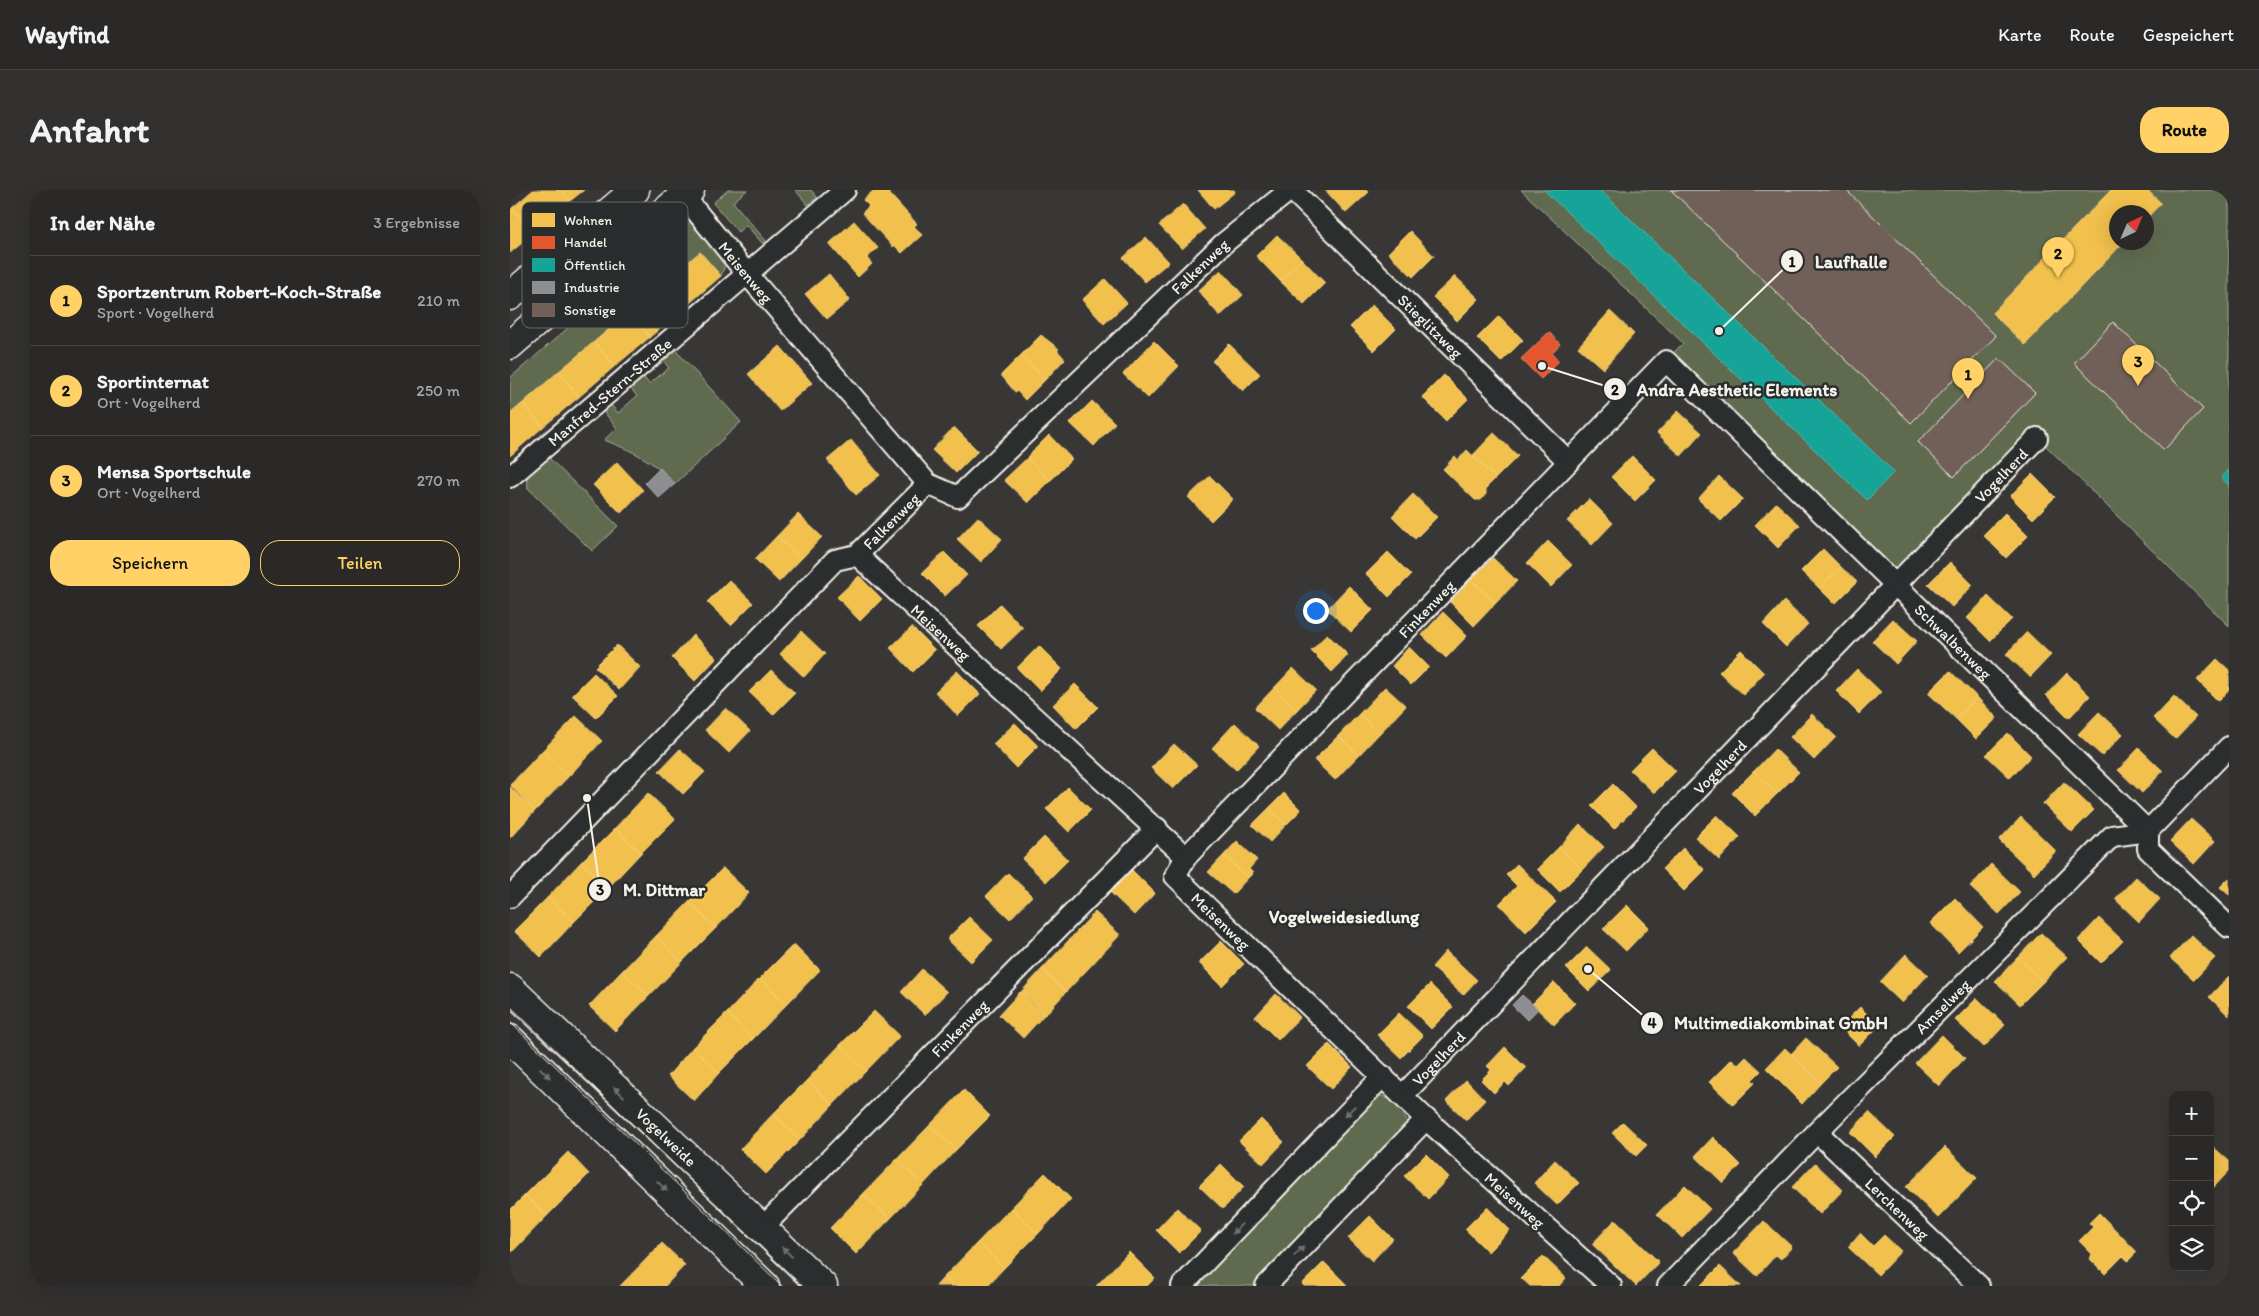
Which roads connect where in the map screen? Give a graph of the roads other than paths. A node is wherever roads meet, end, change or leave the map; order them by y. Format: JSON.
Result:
{"nodes":[{"id":1,"x":636,"y":190,"type":"edge"},
{"id":2,"x":845,"y":190,"type":"edge"},
{"id":3,"x":1291,"y":190,"type":"edge"},
{"id":4,"x":684,"y":192,"type":"edge"},
{"id":5,"x":622,"y":202,"type":"edge"},
{"id":6,"x":673,"y":202,"type":"edge"},
{"id":7,"x":748,"y":274,"type":"junction"},
{"id":8,"x":522,"y":286,"type":"edge"},
{"id":9,"x":510,"y":296,"type":"edge"},
{"id":10,"x":688,"y":325,"type":"edge"},
{"id":11,"x":529,"y":328,"type":"edge"},
{"id":12,"x":685,"y":328,"type":"edge"},
{"id":13,"x":510,"y":345,"type":"edge"},
{"id":14,"x":1666,"y":361,"type":"joint"},
{"id":15,"x":2038,"y":438,"type":"dead end"},
{"id":16,"x":1568,"y":461,"type":"junction"},
{"id":17,"x":510,"y":477,"type":"edge"},
{"id":18,"x":928,"y":484,"type":"junction"},
{"id":19,"x":857,"y":555,"type":"junction"},
{"id":20,"x":1896,"y":583,"type":"junction"},
{"id":21,"x":2229,"y":747,"type":"edge"},
{"id":22,"x":1156,"y":828,"type":"junction"},
{"id":23,"x":2148,"y":831,"type":"junction"},
{"id":24,"x":1186,"y":857,"type":"junction"},
{"id":25,"x":510,"y":897,"type":"edge"},
{"id":26,"x":2229,"y":927,"type":"edge"},
{"id":27,"x":510,"y":988,"type":"edge"},
{"id":28,"x":510,"y":1040,"type":"edge"},
{"id":29,"x":1383,"y":1076,"type":"junction"},
{"id":30,"x":1404,"y":1095,"type":"junction"},
{"id":31,"x":1426,"y":1119,"type":"junction"},
{"id":32,"x":1817,"y":1132,"type":"junction"},
{"id":33,"x":762,"y":1228,"type":"junction"},
{"id":34,"x":765,"y":1286,"type":"edge"},
{"id":35,"x":822,"y":1286,"type":"edge"},
{"id":36,"x":1182,"y":1286,"type":"edge"},
{"id":37,"x":1266,"y":1286,"type":"edge"},
{"id":38,"x":1611,"y":1286,"type":"edge"},
{"id":39,"x":1668,"y":1286,"type":"edge"},
{"id":40,"x":1979,"y":1286,"type":"edge"}],
"edges":[{"from":1,"to":5,"type":"street"},
{"from":2,"to":7,"type":"street","name":"Manfred-Stern-Straße"},
{"from":3,"to":16,"type":"street","name":"Stieglitzweg"},
{"from":3,"to":18,"type":"street","name":"Falkenweg"},
{"from":4,"to":6,"type":"street"},
{"from":4,"to":7,"type":"street","name":"Meisenweg"},
{"from":7,"to":10,"type":"street","name":"Manfred-Stern-Straße"},
{"from":7,"to":18,"type":"street","name":"Meisenweg"},
{"from":8,"to":9,"type":"street"},
{"from":11,"to":13,"type":"street"},
{"from":12,"to":17,"type":"street","name":"Manfred-Stern-Straße"},
{"from":14,"to":16,"type":"street","name":"Finkenweg"},
{"from":14,"to":20,"type":"street","name":"Schwalbenweg"},
{"from":15,"to":20,"type":"street","name":"Vogelherd"},
{"from":16,"to":24,"type":"street","name":"Finkenweg"},
{"from":18,"to":19,"type":"street","name":"Falkenweg"},
{"from":19,"to":22,"type":"street","name":"Meisenweg"},
{"from":19,"to":25,"type":"street","name":"Falkenweg"},
{"from":20,"to":23,"type":"street","name":"Schwalbenweg"},
{"from":20,"to":30,"type":"street","name":"Vogelherd"},
{"from":21,"to":23,"type":"street"},
{"from":22,"to":24,"type":"street","name":"Meisenweg"},
{"from":22,"to":33,"type":"street","name":"Finkenweg"},
{"from":23,"to":26,"type":"street"},
{"from":23,"to":32,"type":"street","name":"Amselweg"},
{"from":24,"to":29,"type":"street","name":"Meisenweg"},
{"from":33,"to":27,"type":"street","name":"Vogelweide","one_way":true},
{"from":28,"to":34,"type":"street","one_way":true},
{"from":29,"to":30,"type":"street","name":"Meisenweg"},
{"from":29,"to":36,"type":"street","one_way":true},
{"from":30,"to":31,"type":"street","name":"Meisenweg"},
{"from":37,"to":31,"type":"street","one_way":true},
{"from":31,"to":38,"type":"street","name":"Meisenweg"},
{"from":32,"to":39,"type":"street","name":"Amselweg"},
{"from":32,"to":40,"type":"street","name":"Lerchenweg"},
{"from":35,"to":33,"type":"street","name":"Vogelweide","one_way":true}]}
